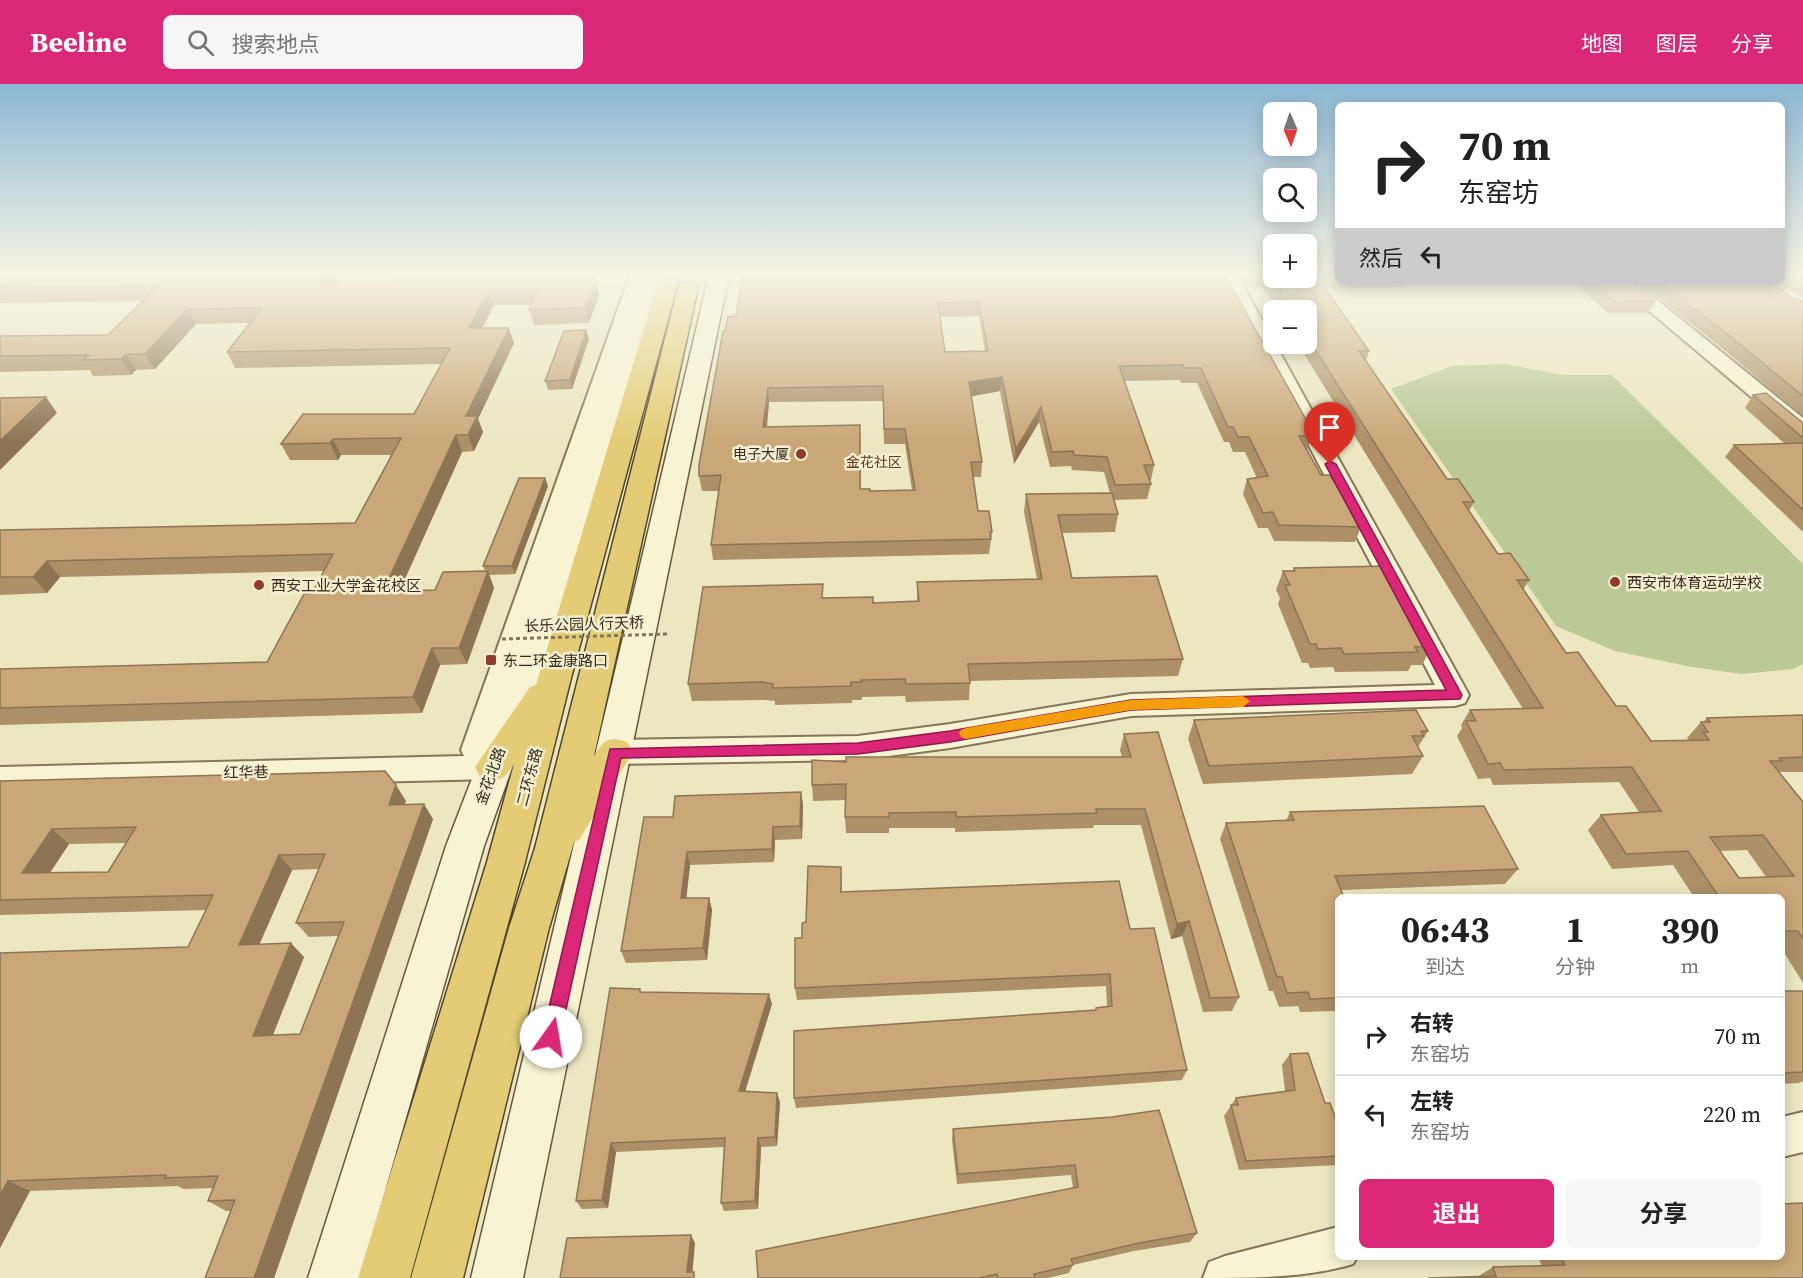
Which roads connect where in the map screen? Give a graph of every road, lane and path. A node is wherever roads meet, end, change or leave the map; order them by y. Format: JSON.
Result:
{"nodes":[{"id":1,"x":620,"y":331,"type":"edge"},
{"id":2,"x":636,"y":331,"type":"edge"},
{"id":3,"x":654,"y":331,"type":"edge"},
{"id":4,"x":678,"y":331,"type":"edge"},
{"id":5,"x":707,"y":331,"type":"edge"},
{"id":6,"x":1258,"y":331,"type":"edge"},
{"id":7,"x":1683,"y":331,"type":"edge"},
{"id":8,"x":1803,"y":429,"type":"edge"},
{"id":9,"x":667,"y":634,"type":"dead end"},
{"id":10,"x":502,"y":639,"type":"dead end"},
{"id":11,"x":555,"y":678,"type":"junction"},
{"id":12,"x":615,"y":753,"type":"junction"},
{"id":13,"x":493,"y":767,"type":"junction"},
{"id":14,"x":0,"y":779,"type":"edge"},
{"id":15,"x":554,"y":848,"type":"junction"},
{"id":16,"x":1803,"y":1132,"type":"edge"},
{"id":17,"x":1785,"y":1136,"type":"edge"},
{"id":18,"x":1335,"y":1250,"type":"edge"},
{"id":19,"x":334,"y":1278,"type":"edge"},
{"id":20,"x":384,"y":1278,"type":"edge"},
{"id":21,"x":437,"y":1278,"type":"edge"},
{"id":22,"x":497,"y":1278,"type":"edge"},
{"id":23,"x":1225,"y":1278,"type":"edge"}],
"edges":[{"from":1,"to":13,"type":"street"},
{"from":2,"to":13,"type":"main road","name":"金花北路"},
{"from":3,"to":11,"type":"highway","name":"二环东路"},
{"from":4,"to":15,"type":"highway"},
{"from":5,"to":12,"type":"main road"},
{"from":6,"to":12,"type":"street"},
{"from":7,"to":8,"type":"street"},
{"from":9,"to":10,"type":"path","name":"长乐公园人行天桥","bridge":true},
{"from":11,"to":13,"type":"highway"},
{"from":11,"to":20,"type":"highway","name":"二环东路"},
{"from":12,"to":15,"type":"highway"},
{"from":12,"to":22,"type":"main road"},
{"from":13,"to":14,"type":"street","name":"红华巷"},
{"from":13,"to":19,"type":"main road","name":"金花北路"},
{"from":15,"to":21,"type":"highway"},
{"from":16,"to":17,"type":"street"},
{"from":18,"to":23,"type":"street"}]}
